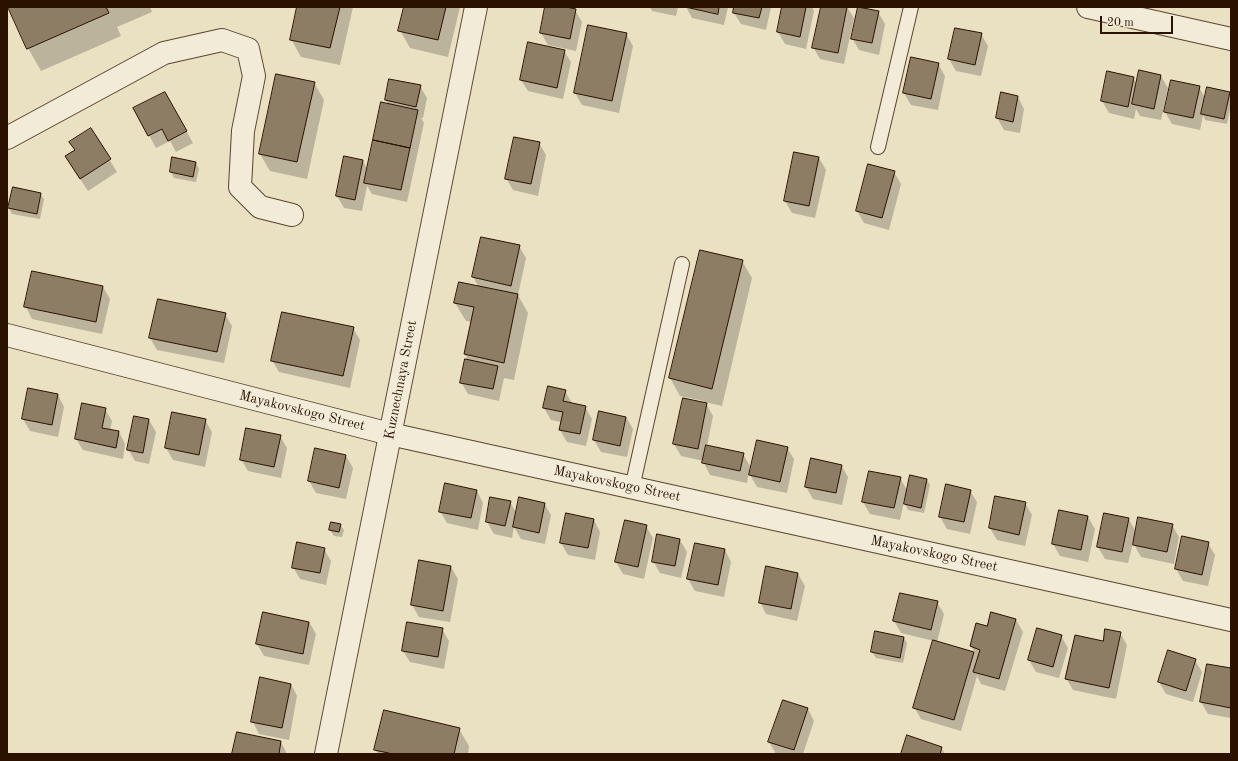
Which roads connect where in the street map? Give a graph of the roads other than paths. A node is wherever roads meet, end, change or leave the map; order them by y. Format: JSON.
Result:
{"nodes":[{"id":1,"x":476,"y":7,"type":"edge"},
{"id":2,"x":911,"y":7,"type":"edge"},
{"id":3,"x":1088,"y":7,"type":"edge"},
{"id":4,"x":1231,"y":39,"type":"edge"},
{"id":5,"x":7,"y":138,"type":"edge"},
{"id":6,"x":878,"y":147,"type":"dead end"},
{"id":7,"x":292,"y":215,"type":"dead end"},
{"id":8,"x":682,"y":264,"type":"dead end"},
{"id":9,"x":7,"y":335,"type":"edge"},
{"id":10,"x":390,"y":434,"type":"junction"},
{"id":11,"x":632,"y":488,"type":"junction"},
{"id":12,"x":1231,"y":620,"type":"edge"},
{"id":13,"x":326,"y":754,"type":"edge"}],
"edges":[{"from":1,"to":10,"type":"street","name":"Kuznechnaya Street"},
{"from":2,"to":6,"type":"lane"},
{"from":3,"to":4,"type":"street"},
{"from":5,"to":7,"type":"street"},
{"from":8,"to":11,"type":"lane"},
{"from":9,"to":10,"type":"street","name":"Mayakovskogo Street"},
{"from":10,"to":11,"type":"street","name":"Mayakovskogo Street"},
{"from":10,"to":13,"type":"street","name":"Kuznechnaya Street"},
{"from":11,"to":12,"type":"street","name":"Mayakovskogo Street"}]}
